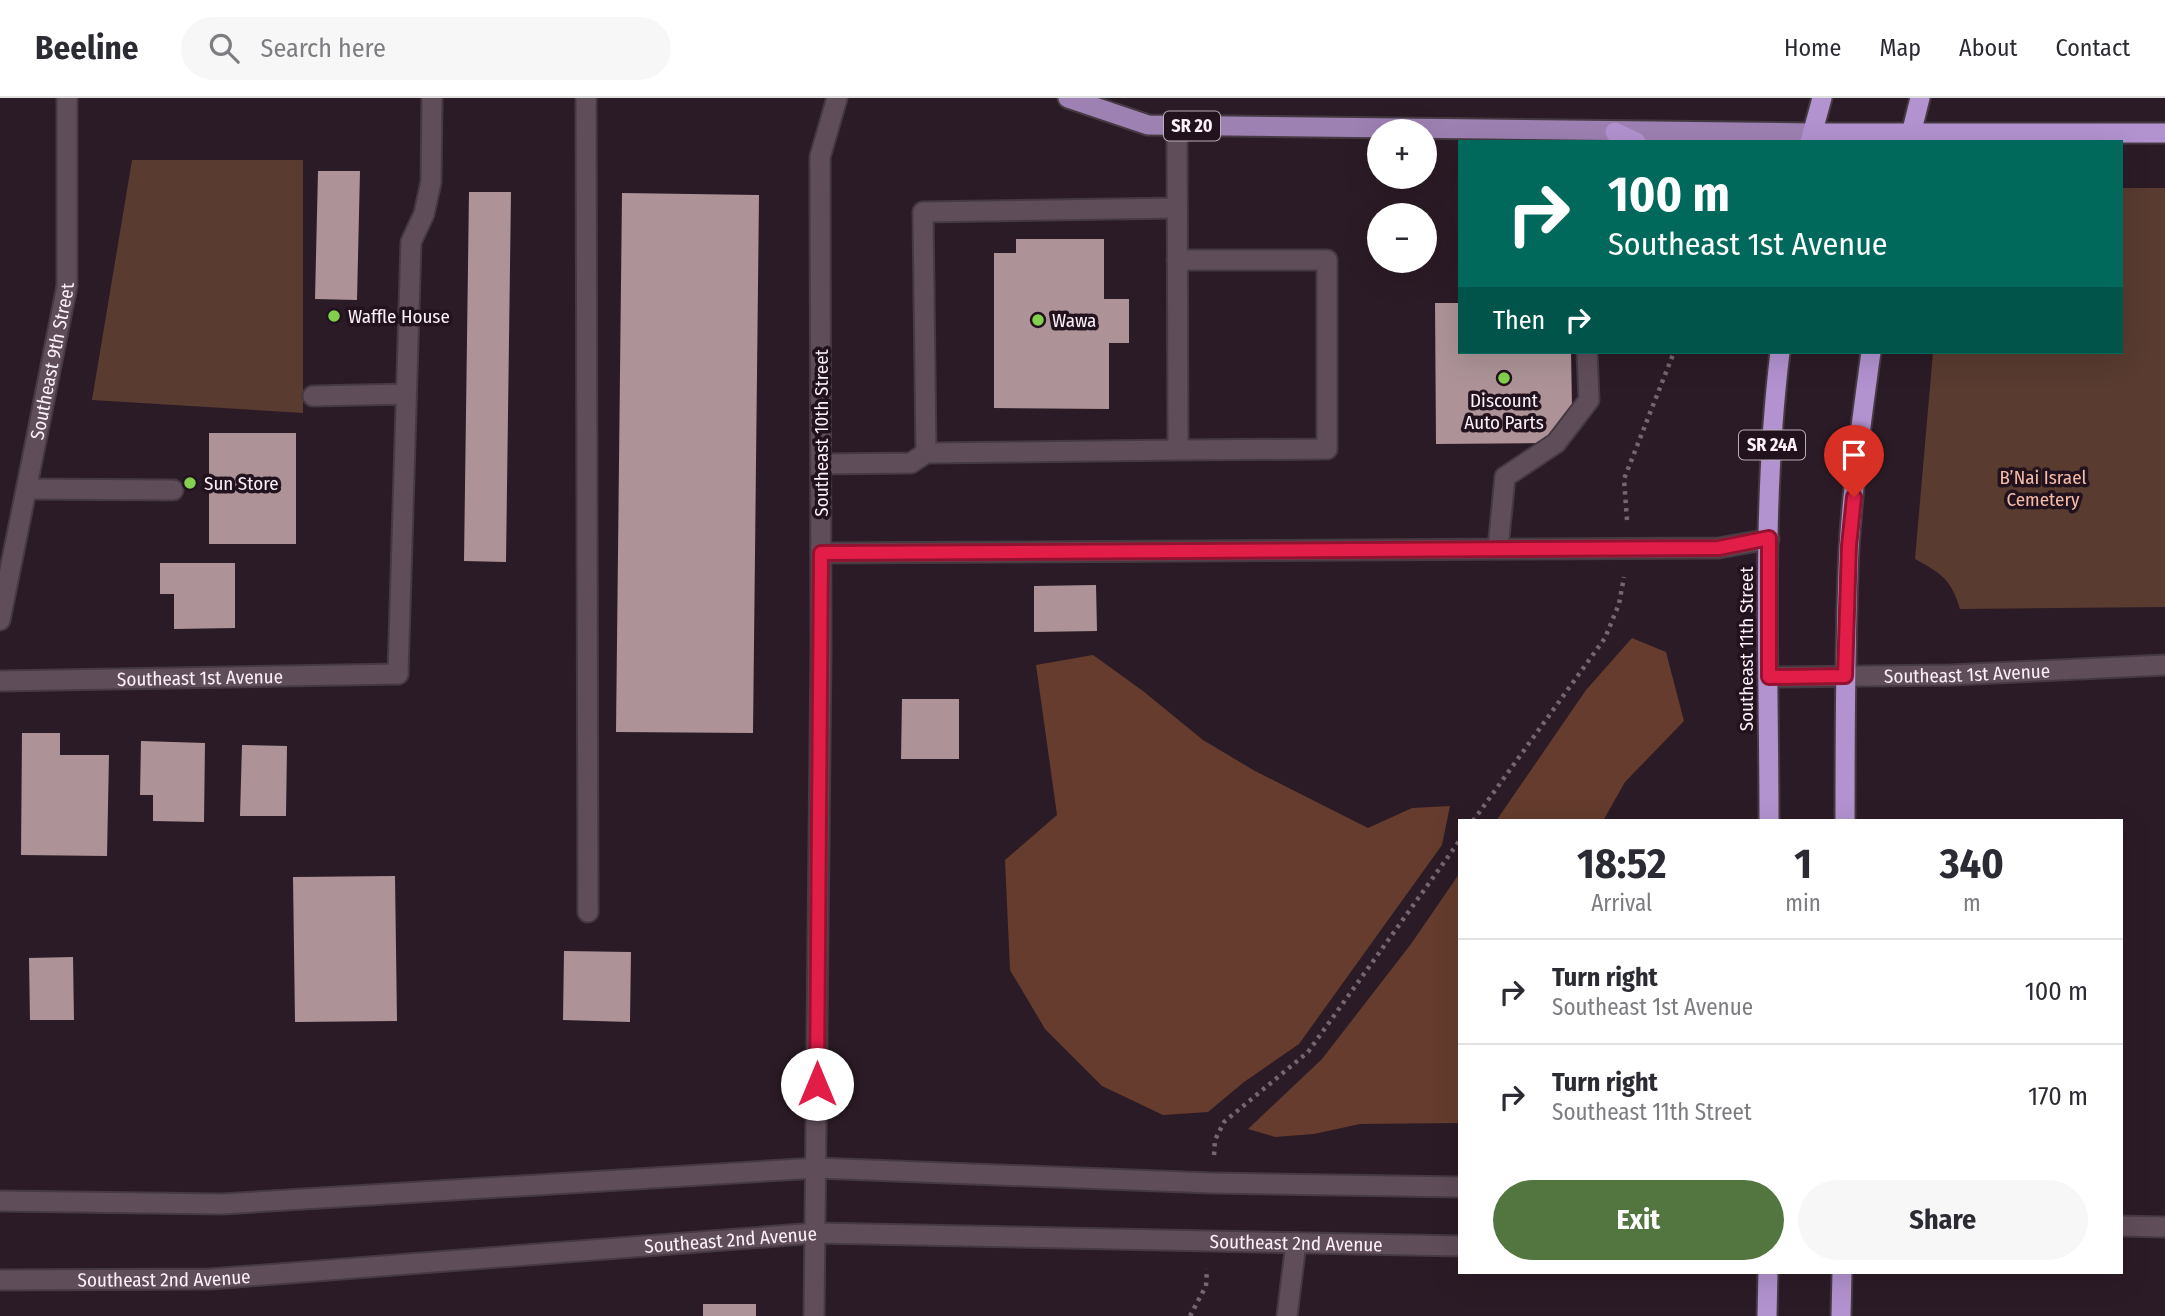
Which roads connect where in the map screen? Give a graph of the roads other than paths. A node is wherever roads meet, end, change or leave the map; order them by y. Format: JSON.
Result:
{"nodes":[{"id":1,"x":68,"y":98,"type":"edge"},
{"id":2,"x":432,"y":98,"type":"edge"},
{"id":3,"x":586,"y":98,"type":"edge"},
{"id":4,"x":837,"y":98,"type":"edge"},
{"id":5,"x":1068,"y":98,"type":"edge"},
{"id":6,"x":1822,"y":98,"type":"edge"},
{"id":7,"x":1920,"y":98,"type":"edge"},
{"id":8,"x":1177,"y":125,"type":"junction"},
{"id":9,"x":1615,"y":132,"type":"junction"},
{"id":10,"x":2165,"y":132,"type":"edge"},
{"id":11,"x":1463,"y":136,"type":"edge"},
{"id":12,"x":1811,"y":137,"type":"edge"},
{"id":13,"x":1910,"y":138,"type":"edge"},
{"id":14,"x":1632,"y":140,"type":"edge"},
{"id":15,"x":1177,"y":208,"type":"junction"},
{"id":16,"x":1177,"y":260,"type":"junction"},
{"id":17,"x":1587,"y":354,"type":"edge"},
{"id":18,"x":1765,"y":354,"type":"edge"},
{"id":19,"x":1780,"y":354,"type":"edge"},
{"id":20,"x":1871,"y":354,"type":"edge"},
{"id":21,"x":406,"y":394,"type":"junction"},
{"id":22,"x":313,"y":396,"type":"dead end"},
{"id":23,"x":1774,"y":403,"type":"junction"},
{"id":24,"x":1178,"y":450,"type":"junction"},
{"id":25,"x":926,"y":453,"type":"junction"},
{"id":26,"x":821,"y":464,"type":"junction"},
{"id":27,"x":28,"y":489,"type":"junction"},
{"id":28,"x":173,"y":490,"type":"dead end"},
{"id":29,"x":1769,"y":538,"type":"junction"},
{"id":30,"x":1498,"y":548,"type":"junction"},
{"id":31,"x":821,"y":553,"type":"junction"},
{"id":32,"x":0,"y":620,"type":"edge"},
{"id":33,"x":2165,"y":665,"type":"edge"},
{"id":34,"x":1845,"y":676,"type":"junction"},
{"id":35,"x":1769,"y":677,"type":"junction"},
{"id":36,"x":0,"y":681,"type":"edge"},
{"id":37,"x":1769,"y":819,"type":"edge"},
{"id":38,"x":1845,"y":819,"type":"edge"},
{"id":39,"x":588,"y":912,"type":"dead end"},
{"id":40,"x":817,"y":1168,"type":"junction"},
{"id":41,"x":1458,"y":1187,"type":"edge"},
{"id":42,"x":0,"y":1201,"type":"edge"},
{"id":43,"x":2123,"y":1226,"type":"edge"},
{"id":44,"x":2165,"y":1227,"type":"edge"},
{"id":45,"x":816,"y":1233,"type":"junction"},
{"id":46,"x":1296,"y":1243,"type":"junction"},
{"id":47,"x":1458,"y":1246,"type":"edge"},
{"id":48,"x":1768,"y":1274,"type":"edge"},
{"id":49,"x":1842,"y":1274,"type":"edge"},
{"id":50,"x":0,"y":1280,"type":"edge"},
{"id":51,"x":814,"y":1316,"type":"edge"},
{"id":52,"x":1287,"y":1316,"type":"edge"},
{"id":53,"x":1767,"y":1316,"type":"edge"},
{"id":54,"x":1841,"y":1316,"type":"edge"}],
"edges":[{"from":1,"to":27,"type":"street","name":"Southeast 9th Street"},
{"from":2,"to":21,"type":"street"},
{"from":3,"to":39,"type":"street"},
{"from":4,"to":26,"type":"street","name":"Southeast 10th Street"},
{"from":5,"to":8,"type":"main road","number":"SR 20"},
{"from":6,"to":12,"type":"highway"},
{"from":7,"to":13,"type":"highway"},
{"from":8,"to":11,"type":"main road","number":"SR 20"},
{"from":8,"to":15,"type":"street"},
{"from":9,"to":11,"type":"main road","number":"SR 20"},
{"from":9,"to":12,"type":"main road","number":"SR 20"},
{"from":9,"to":14,"type":"highway"},
{"from":10,"to":13,"type":"highway","number":"SR 20"},
{"from":12,"to":13,"type":"highway","number":"SR 20"},
{"from":15,"to":16,"type":"street"},
{"from":15,"to":25,"type":"street"},
{"from":16,"to":24,"type":"street"},
{"from":16,"to":24,"type":"street"},
{"from":17,"to":30,"type":"street"},
{"from":18,"to":23,"type":"highway"},
{"from":19,"to":23,"type":"highway","name":"Southeast 11th Street","number":"SR 24A"},
{"from":20,"to":34,"type":"highway"},
{"from":21,"to":22,"type":"street"},
{"from":21,"to":36,"type":"street","name":"Southeast 1st Avenue"},
{"from":23,"to":29,"type":"highway","name":"Southeast 11th Street","number":"SR 24A"},
{"from":24,"to":25,"type":"street"},
{"from":25,"to":26,"type":"street"},
{"from":26,"to":31,"type":"street","name":"Southeast 10th Street"},
{"from":27,"to":28,"type":"street"},
{"from":27,"to":32,"type":"street","name":"Southeast 9th Street"},
{"from":29,"to":30,"type":"street"},
{"from":29,"to":35,"type":"highway","name":"Southeast 11th Street","number":"SR 24A"},
{"from":30,"to":31,"type":"street"},
{"from":31,"to":40,"type":"street","name":"Southeast 10th Street"},
{"from":33,"to":34,"type":"street","name":"Southeast 1st Avenue"},
{"from":34,"to":35,"type":"street","name":"Southeast 1st Avenue"},
{"from":34,"to":38,"type":"highway"},
{"from":35,"to":37,"type":"highway","name":"Southeast 11th Street","number":"SR 24A"},
{"from":40,"to":41,"type":"street"},
{"from":40,"to":42,"type":"street"},
{"from":40,"to":45,"type":"street","name":"Southeast 10th Street"},
{"from":43,"to":44,"type":"street"},
{"from":45,"to":46,"type":"street","name":"Southeast 2nd Avenue"},
{"from":45,"to":50,"type":"street","name":"Southeast 2nd Avenue"},
{"from":45,"to":51,"type":"street","name":"Southeast 10th Street"},
{"from":46,"to":47,"type":"street","name":"Southeast 2nd Avenue"},
{"from":46,"to":52,"type":"street"},
{"from":48,"to":53,"type":"highway"},
{"from":49,"to":54,"type":"highway"}]}
